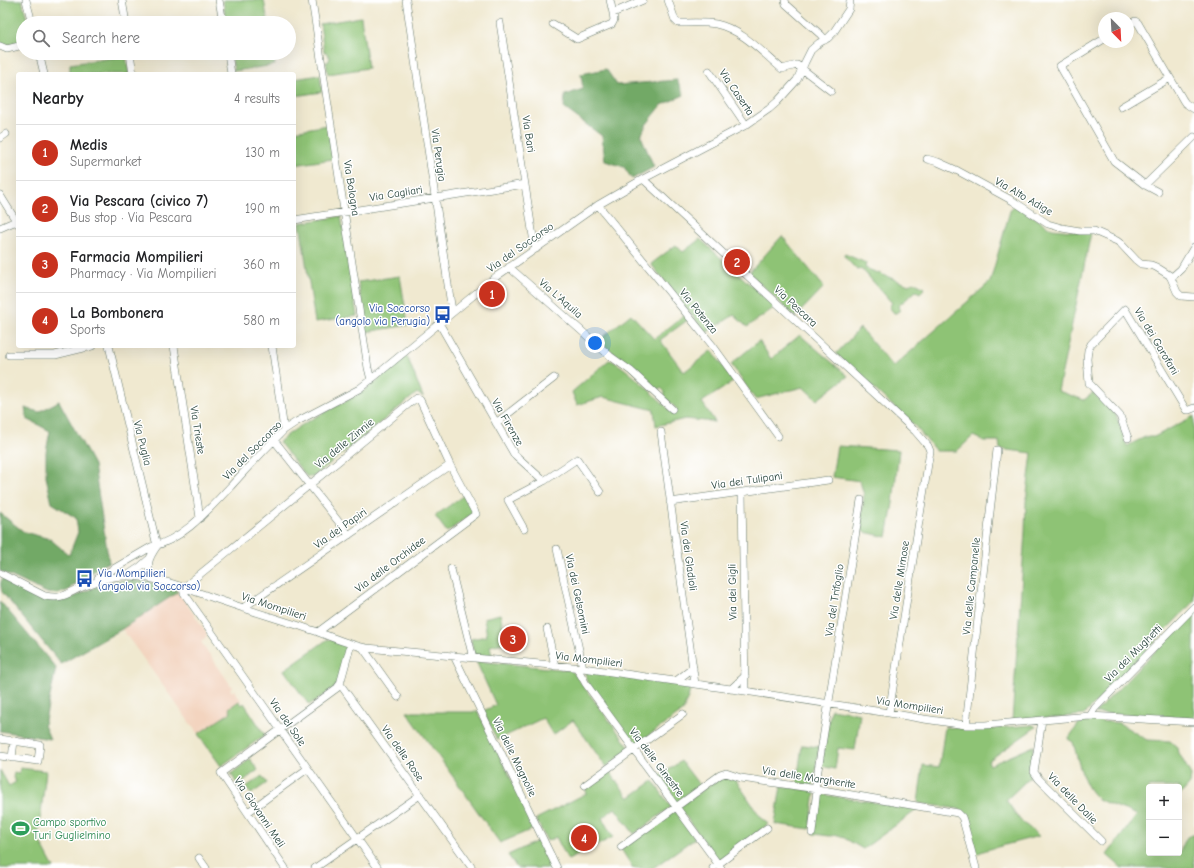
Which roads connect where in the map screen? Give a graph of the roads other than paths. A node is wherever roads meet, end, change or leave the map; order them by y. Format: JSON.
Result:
{"nodes":[{"id":1,"x":26,"y":0,"type":"edge"},
{"id":2,"x":122,"y":0,"type":"edge"},
{"id":3,"x":219,"y":0,"type":"edge"},
{"id":4,"x":312,"y":0,"type":"edge"},
{"id":5,"x":406,"y":0,"type":"edge"},
{"id":6,"x":610,"y":0,"type":"edge"},
{"id":7,"x":643,"y":0,"type":"edge"},
{"id":8,"x":668,"y":0,"type":"edge"},
{"id":9,"x":785,"y":0,"type":"edge"},
{"id":10,"x":850,"y":0,"type":"edge"},
{"id":11,"x":613,"y":14,"type":"junction"},
{"id":12,"x":30,"y":16,"type":"edge"},
{"id":13,"x":125,"y":16,"type":"edge"},
{"id":14,"x":222,"y":16,"type":"edge"},
{"id":15,"x":1134,"y":22,"type":"edge"},
{"id":16,"x":500,"y":23,"type":"dead end"},
{"id":17,"x":553,"y":24,"type":"dead end"},
{"id":18,"x":825,"y":40,"type":"junction"},
{"id":19,"x":1098,"y":43,"type":"edge"},
{"id":20,"x":0,"y":46,"type":"edge"},
{"id":21,"x":16,"y":47,"type":"edge"},
{"id":22,"x":41,"y":60,"type":"edge"},
{"id":23,"x":131,"y":60,"type":"edge"},
{"id":24,"x":229,"y":60,"type":"edge"},
{"id":25,"x":802,"y":69,"type":"junction"},
{"id":26,"x":709,"y":70,"type":"dead end"},
{"id":27,"x":44,"y":72,"type":"edge"},
{"id":28,"x":133,"y":72,"type":"edge"},
{"id":29,"x":231,"y":72,"type":"edge"},
{"id":30,"x":1170,"y":78,"type":"junction"},
{"id":31,"x":831,"y":91,"type":"dead end"},
{"id":32,"x":1121,"y":107,"type":"dead end"},
{"id":33,"x":1194,"y":109,"type":"edge"},
{"id":34,"x":746,"y":125,"type":"junction"},
{"id":35,"x":1194,"y":137,"type":"edge"},
{"id":36,"x":927,"y":159,"type":"dead end"},
{"id":37,"x":643,"y":179,"type":"junction"},
{"id":38,"x":525,"y":184,"type":"junction"},
{"id":39,"x":1145,"y":184,"type":"junction"},
{"id":40,"x":1158,"y":192,"type":"dead end"},
{"id":41,"x":0,"y":195,"type":"edge"},
{"id":42,"x":434,"y":198,"type":"junction"},
{"id":43,"x":598,"y":205,"type":"junction"},
{"id":44,"x":344,"y":212,"type":"junction"},
{"id":45,"x":16,"y":220,"type":"edge"},
{"id":46,"x":296,"y":220,"type":"edge"},
{"id":47,"x":16,"y":222,"type":"edge"},
{"id":48,"x":0,"y":228,"type":"edge"},
{"id":49,"x":1194,"y":247,"type":"edge"},
{"id":50,"x":536,"y":249,"type":"junction"},
{"id":51,"x":509,"y":267,"type":"junction"},
{"id":52,"x":1171,"y":278,"type":"junction"},
{"id":53,"x":1194,"y":297,"type":"edge"},
{"id":54,"x":453,"y":312,"type":"junction"},
{"id":55,"x":439,"y":323,"type":"junction"},
{"id":56,"x":84,"y":348,"type":"edge"},
{"id":57,"x":109,"y":348,"type":"edge"},
{"id":58,"x":174,"y":348,"type":"edge"},
{"id":59,"x":272,"y":348,"type":"edge"},
{"id":60,"x":9,"y":355,"type":"dead end"},
{"id":61,"x":554,"y":378,"type":"dead end"},
{"id":62,"x":371,"y":380,"type":"junction"},
{"id":63,"x":672,"y":408,"type":"dead end"},
{"id":64,"x":1194,"y":408,"type":"edge"},
{"id":65,"x":496,"y":423,"type":"junction"},
{"id":66,"x":284,"y":430,"type":"junction"},
{"id":67,"x":661,"y":432,"type":"dead end"},
{"id":68,"x":778,"y":436,"type":"dead end"},
{"id":69,"x":1128,"y":438,"type":"dead end"},
{"id":70,"x":274,"y":440,"type":"junction"},
{"id":71,"x":997,"y":450,"type":"dead end"},
{"id":72,"x":930,"y":452,"type":"joint"},
{"id":73,"x":450,"y":465,"type":"junction"},
{"id":74,"x":828,"y":480,"type":"dead end"},
{"id":75,"x":544,"y":481,"type":"junction"},
{"id":76,"x":310,"y":485,"type":"junction"},
{"id":77,"x":600,"y":492,"type":"dead end"},
{"id":78,"x":742,"y":492,"type":"junction"},
{"id":79,"x":861,"y":500,"type":"dead end"},
{"id":80,"x":670,"y":502,"type":"junction"},
{"id":81,"x":476,"y":514,"type":"joint"},
{"id":82,"x":200,"y":518,"type":"junction"},
{"id":83,"x":524,"y":529,"type":"dead end"},
{"id":84,"x":350,"y":535,"type":"junction"},
{"id":85,"x":157,"y":546,"type":"junction"},
{"id":86,"x":557,"y":549,"type":"dead end"},
{"id":87,"x":134,"y":557,"type":"junction"},
{"id":88,"x":149,"y":559,"type":"junction"},
{"id":89,"x":451,"y":569,"type":"dead end"},
{"id":90,"x":0,"y":573,"type":"edge"},
{"id":91,"x":132,"y":574,"type":"junction"},
{"id":92,"x":152,"y":579,"type":"junction"},
{"id":93,"x":82,"y":587,"type":"junction"},
{"id":94,"x":182,"y":588,"type":"junction"},
{"id":95,"x":1194,"y":607,"type":"edge"},
{"id":96,"x":243,"y":608,"type":"junction"},
{"id":97,"x":547,"y":629,"type":"dead end"},
{"id":98,"x":318,"y":632,"type":"junction"},
{"id":99,"x":351,"y":644,"type":"junction"},
{"id":100,"x":363,"y":648,"type":"junction"},
{"id":101,"x":454,"y":656,"type":"junction"},
{"id":102,"x":473,"y":658,"type":"junction"},
{"id":103,"x":555,"y":666,"type":"junction"},
{"id":104,"x":580,"y":668,"type":"junction"},
{"id":105,"x":693,"y":668,"type":"junction"},
{"id":106,"x":745,"y":676,"type":"junction"},
{"id":107,"x":676,"y":681,"type":"junction"},
{"id":108,"x":340,"y":684,"type":"junction"},
{"id":109,"x":695,"y":684,"type":"junction"},
{"id":110,"x":732,"y":689,"type":"junction"},
{"id":111,"x":745,"y":691,"type":"junction"},
{"id":112,"x":398,"y":697,"type":"dead end"},
{"id":113,"x":829,"y":704,"type":"junction"},
{"id":114,"x":889,"y":713,"type":"junction"},
{"id":115,"x":683,"y":714,"type":"dead end"},
{"id":116,"x":1090,"y":716,"type":"junction"},
{"id":117,"x":1042,"y":720,"type":"junction"},
{"id":118,"x":1194,"y":722,"type":"edge"},
{"id":119,"x":966,"y":725,"type":"junction"},
{"id":120,"x":280,"y":730,"type":"junction"},
{"id":121,"x":0,"y":740,"type":"edge"},
{"id":122,"x":14,"y":742,"type":"junction"},
{"id":123,"x":633,"y":750,"type":"junction"},
{"id":124,"x":0,"y":756,"type":"edge"},
{"id":125,"x":12,"y":758,"type":"junction"},
{"id":126,"x":307,"y":769,"type":"junction"},
{"id":127,"x":584,"y":785,"type":"dead end"},
{"id":128,"x":816,"y":789,"type":"junction"},
{"id":129,"x":420,"y":795,"type":"junction"},
{"id":130,"x":676,"y":806,"type":"junction"},
{"id":131,"x":248,"y":812,"type":"junction"},
{"id":132,"x":767,"y":828,"type":"dead end"},
{"id":133,"x":812,"y":833,"type":"dead end"},
{"id":134,"x":357,"y":838,"type":"junction"},
{"id":135,"x":1100,"y":842,"type":"dead end"},
{"id":136,"x":621,"y":847,"type":"dead end"},
{"id":137,"x":199,"y":858,"type":"dead end"},
{"id":138,"x":718,"y":867,"type":"edge"},
{"id":139,"x":206,"y":868,"type":"edge"},
{"id":140,"x":285,"y":868,"type":"edge"},
{"id":141,"x":315,"y":868,"type":"edge"},
{"id":142,"x":378,"y":868,"type":"edge"},
{"id":143,"x":472,"y":868,"type":"edge"},
{"id":144,"x":556,"y":868,"type":"edge"},
{"id":145,"x":976,"y":868,"type":"edge"}],
"edges":[{"from":1,"to":12,"type":"street"},
{"from":2,"to":13,"type":"street"},
{"from":3,"to":14,"type":"street"},
{"from":4,"to":44,"type":"street","name":"Via Bologna"},
{"from":5,"to":42,"type":"street","name":"Via Perugia"},
{"from":6,"to":11,"type":"street"},
{"from":7,"to":11,"type":"street"},
{"from":8,"to":25,"type":"street"},
{"from":9,"to":18,"type":"street"},
{"from":10,"to":18,"type":"street","name":"Via del Soccorso"},
{"from":11,"to":17,"type":"street"},
{"from":15,"to":30,"type":"street"},
{"from":16,"to":38,"type":"street","name":"Via Bari"},
{"from":18,"to":25,"type":"street","name":"Via del Soccorso"},
{"from":19,"to":39,"type":"street"},
{"from":20,"to":21,"type":"street"},
{"from":22,"to":27,"type":"street"},
{"from":23,"to":28,"type":"street"},
{"from":24,"to":29,"type":"street"},
{"from":25,"to":31,"type":"street"},
{"from":25,"to":34,"type":"street","name":"Via del Soccorso"},
{"from":26,"to":34,"type":"street","name":"Via Caserta"},
{"from":30,"to":32,"type":"street"},
{"from":30,"to":33,"type":"street"},
{"from":34,"to":37,"type":"street","name":"Via del Soccorso"},
{"from":35,"to":39,"type":"street"},
{"from":36,"to":52,"type":"street","name":"Via Alto Adige"},
{"from":37,"to":43,"type":"street","name":"Via del Soccorso"},
{"from":37,"to":72,"type":"street","name":"Via Pescara"},
{"from":38,"to":42,"type":"street","name":"Via Cagliari"},
{"from":38,"to":50,"type":"street","name":"Via Bari"},
{"from":39,"to":40,"type":"street"},
{"from":41,"to":45,"type":"street"},
{"from":42,"to":44,"type":"street","name":"Via Cagliari"},
{"from":42,"to":54,"type":"street","name":"Via Perugia"},
{"from":43,"to":50,"type":"street","name":"Via del Soccorso"},
{"from":43,"to":68,"type":"street","name":"Via Potenza"},
{"from":44,"to":46,"type":"street","name":"Via Cagliari"},
{"from":44,"to":62,"type":"street","name":"Via Bologna"},
{"from":47,"to":48,"type":"street"},
{"from":49,"to":52,"type":"street"},
{"from":50,"to":51,"type":"street","name":"Via del Soccorso"},
{"from":51,"to":54,"type":"street","name":"Via del Soccorso"},
{"from":51,"to":63,"type":"street","name":"Via L'Aquila"},
{"from":52,"to":53,"type":"street"},
{"from":54,"to":55,"type":"street","name":"Via del Soccorso"},
{"from":55,"to":62,"type":"street","name":"Via del Soccorso"},
{"from":55,"to":65,"type":"street","name":"Via Firenze"},
{"from":56,"to":60,"type":"street"},
{"from":57,"to":85,"type":"street","name":"Via Puglia"},
{"from":58,"to":82,"type":"street","name":"Via Trieste"},
{"from":59,"to":66,"type":"street"},
{"from":61,"to":65,"type":"street"},
{"from":62,"to":66,"type":"street","name":"Via del Soccorso"},
{"from":64,"to":69,"type":"street","name":"Via dei Garofani"},
{"from":65,"to":75,"type":"street","name":"Via Firenze"},
{"from":66,"to":70,"type":"street","name":"Via del Soccorso"},
{"from":67,"to":80,"type":"street","name":"Via dei Gladioli"},
{"from":70,"to":76,"type":"street"},
{"from":70,"to":82,"type":"street","name":"Via del Soccorso"},
{"from":71,"to":119,"type":"street","name":"Via delle Campanelle"},
{"from":72,"to":114,"type":"street","name":"Via delle Mimose"},
{"from":73,"to":76,"type":"street","name":"Via delle Zinnie"},
{"from":73,"to":81,"type":"street","name":"Via delle Zinnie"},
{"from":73,"to":84,"type":"street","name":"Via dei Papiri"},
{"from":74,"to":78,"type":"street","name":"Via dei Tulipani"},
{"from":75,"to":77,"type":"street"},
{"from":75,"to":83,"type":"street"},
{"from":76,"to":84,"type":"street"},
{"from":76,"to":94,"type":"street","name":"Via delle Zinnie"},
{"from":78,"to":80,"type":"street","name":"Via dei Tulipani"},
{"from":78,"to":106,"type":"street","name":"Via dei Gigli"},
{"from":79,"to":113,"type":"street","name":"Via del Trifoglio"},
{"from":80,"to":105,"type":"street","name":"Via dei Gladioli"},
{"from":81,"to":98,"type":"street","name":"Via delle Orchidee"},
{"from":82,"to":85,"type":"street","name":"Via del Soccorso"},
{"from":84,"to":96,"type":"street","name":"Via dei Papiri"},
{"from":85,"to":87,"type":"street","name":"Via del Soccorso"},
{"from":85,"to":88,"type":"street"},
{"from":86,"to":104,"type":"street","name":"Via dei Gelsomini"},
{"from":87,"to":91,"type":"street"},
{"from":87,"to":93,"type":"street","name":"Via del Soccorso"},
{"from":88,"to":91,"type":"street"},
{"from":88,"to":92,"type":"street"},
{"from":89,"to":102,"type":"street"},
{"from":90,"to":93,"type":"street","name":"Via Mompilieri"},
{"from":91,"to":92,"type":"street","name":"Via Mompilieri"},
{"from":91,"to":93,"type":"street","name":"Via Mompilieri"},
{"from":92,"to":94,"type":"street","name":"Via Mompilieri"},
{"from":94,"to":96,"type":"street","name":"Via Mompilieri"},
{"from":94,"to":120,"type":"street","name":"Via del Sole"},
{"from":95,"to":116,"type":"street","name":"Via dei Mughetti"},
{"from":96,"to":98,"type":"street","name":"Via Mompilieri"},
{"from":97,"to":103,"type":"street"},
{"from":98,"to":99,"type":"street","name":"Via Mompilieri"},
{"from":99,"to":100,"type":"street","name":"Via Mompilieri"},
{"from":99,"to":108,"type":"street"},
{"from":100,"to":101,"type":"street","name":"Via Mompilieri"},
{"from":100,"to":112,"type":"street"},
{"from":101,"to":102,"type":"street","name":"Via Mompilieri"},
{"from":101,"to":144,"type":"street","name":"Via delle Magnolie"},
{"from":102,"to":103,"type":"street","name":"Via Mompilieri"},
{"from":103,"to":104,"type":"street","name":"Via Mompilieri"},
{"from":104,"to":107,"type":"street","name":"Via Mompilieri"},
{"from":104,"to":123,"type":"street","name":"Via delle Ginestre"},
{"from":105,"to":107,"type":"street"},
{"from":105,"to":109,"type":"street","name":"Via dei Gladioli"},
{"from":106,"to":110,"type":"street"},
{"from":106,"to":111,"type":"street","name":"Via dei Gigli"},
{"from":107,"to":109,"type":"street","name":"Via Mompilieri"},
{"from":108,"to":120,"type":"street","name":"Via Giovanni Meli"},
{"from":108,"to":129,"type":"street","name":"Via delle Rose"},
{"from":109,"to":110,"type":"street","name":"Via Mompilieri"},
{"from":110,"to":111,"type":"street","name":"Via Mompilieri"},
{"from":111,"to":113,"type":"street","name":"Via Mompilieri"},
{"from":113,"to":114,"type":"street","name":"Via Mompilieri"},
{"from":113,"to":128,"type":"street","name":"Via del Trifoglio"},
{"from":114,"to":119,"type":"street","name":"Via Mompilieri"},
{"from":115,"to":123,"type":"street"},
{"from":116,"to":117,"type":"street","name":"Via Mompilieri"},
{"from":116,"to":118,"type":"street","name":"Via Mompilieri"},
{"from":117,"to":119,"type":"street","name":"Via Mompilieri"},
{"from":117,"to":135,"type":"street","name":"Via delle Dalie"},
{"from":120,"to":126,"type":"street","name":"Via del Sole"},
{"from":120,"to":131,"type":"street","name":"Via Giovanni Meli"},
{"from":121,"to":122,"type":"street"},
{"from":122,"to":125,"type":"street"},
{"from":122,"to":125,"type":"street"},
{"from":123,"to":127,"type":"street"},
{"from":123,"to":130,"type":"street","name":"Via delle Ginestre"},
{"from":124,"to":125,"type":"street"},
{"from":126,"to":131,"type":"street"},
{"from":126,"to":134,"type":"street","name":"Via del Sole"},
{"from":128,"to":130,"type":"street","name":"Via delle Margherite"},
{"from":128,"to":133,"type":"street","name":"Via del Trifoglio"},
{"from":128,"to":145,"type":"street","name":"Via delle Margherite"},
{"from":129,"to":134,"type":"street"},
{"from":129,"to":143,"type":"street","name":"Via delle Rose"},
{"from":130,"to":136,"type":"street","name":"Via delle Margherite"},
{"from":130,"to":138,"type":"street","name":"Via delle Ginestre"},
{"from":131,"to":140,"type":"street","name":"Via Giovanni Meli"},
{"from":132,"to":138,"type":"street"},
{"from":134,"to":141,"type":"street"},
{"from":134,"to":142,"type":"street","name":"Via del Sole"},
{"from":137,"to":139,"type":"street"}]}
